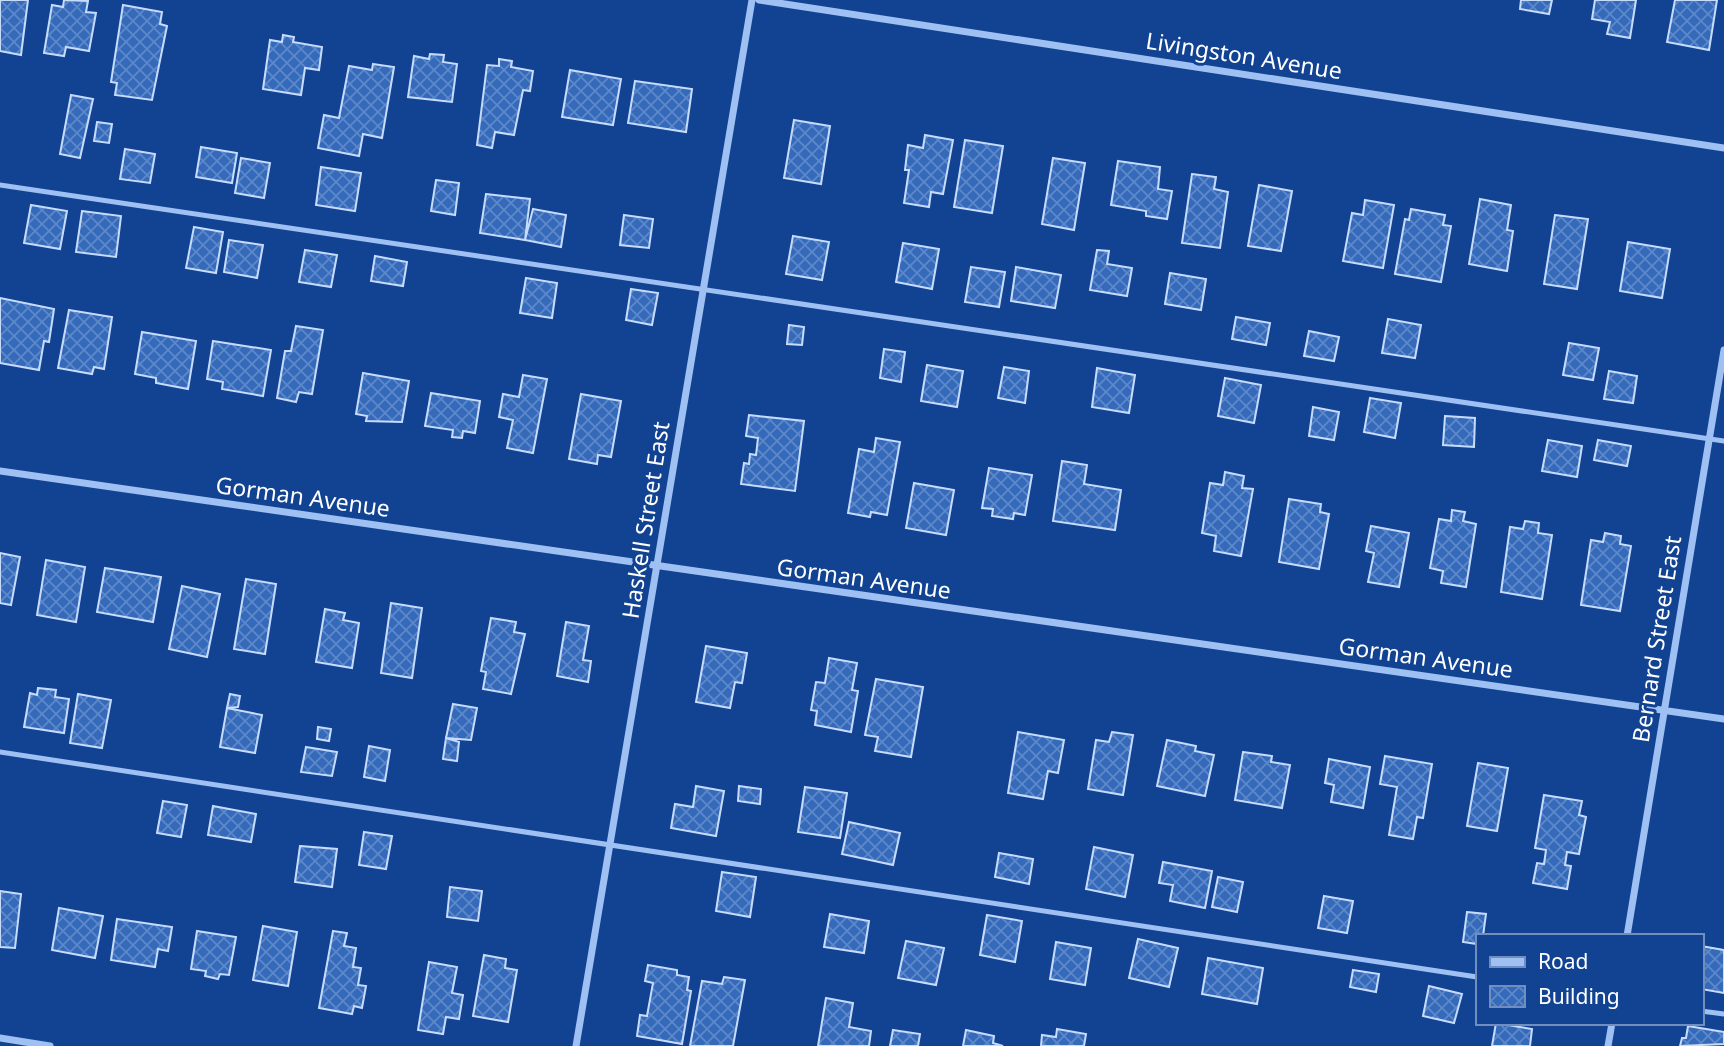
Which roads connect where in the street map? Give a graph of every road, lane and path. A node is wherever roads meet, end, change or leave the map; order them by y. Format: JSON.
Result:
{"nodes":[{"id":1,"x":752,"y":0,"type":"edge"},
{"id":2,"x":759,"y":0,"type":"edge"},
{"id":3,"x":1724,"y":148,"type":"edge"},
{"id":4,"x":0,"y":185,"type":"edge"},
{"id":5,"x":702,"y":287,"type":"junction"},
{"id":6,"x":1724,"y":349,"type":"edge"},
{"id":7,"x":1709,"y":439,"type":"junction"},
{"id":8,"x":1724,"y":441,"type":"edge"},
{"id":9,"x":0,"y":471,"type":"edge"},
{"id":10,"x":657,"y":568,"type":"junction"},
{"id":11,"x":1664,"y":710,"type":"junction"},
{"id":12,"x":1724,"y":719,"type":"edge"},
{"id":13,"x":0,"y":752,"type":"edge"},
{"id":14,"x":608,"y":846,"type":"junction"},
{"id":15,"x":1627,"y":934,"type":"edge"},
{"id":16,"x":1476,"y":978,"type":"edge"},
{"id":17,"x":1703,"y":1011,"type":"edge"},
{"id":18,"x":1724,"y":1014,"type":"edge"},
{"id":19,"x":1612,"y":1025,"type":"edge"},
{"id":20,"x":0,"y":1038,"type":"edge"},
{"id":21,"x":50,"y":1046,"type":"edge"},
{"id":22,"x":576,"y":1046,"type":"edge"},
{"id":23,"x":1608,"y":1046,"type":"edge"}],
"edges":[{"from":1,"to":5,"type":"street","name":"Haskell Street East"},
{"from":2,"to":3,"type":"street","name":"Livingston Avenue"},
{"from":4,"to":5,"type":"lane"},
{"from":5,"to":7,"type":"lane"},
{"from":5,"to":10,"type":"street","name":"Haskell Street East"},
{"from":6,"to":7,"type":"street","name":"Bernard Street East"},
{"from":7,"to":8,"type":"lane"},
{"from":7,"to":11,"type":"street","name":"Bernard Street East"},
{"from":9,"to":10,"type":"street","name":"Gorman Avenue"},
{"from":10,"to":11,"type":"street","name":"Gorman Avenue"},
{"from":10,"to":14,"type":"street","name":"Haskell Street East"},
{"from":11,"to":12,"type":"street","name":"Gorman Avenue"},
{"from":11,"to":15,"type":"street","name":"Bernard Street East"},
{"from":13,"to":14,"type":"lane"},
{"from":14,"to":16,"type":"lane"},
{"from":14,"to":22,"type":"street","name":"Haskell Street East"},
{"from":17,"to":18,"type":"lane"},
{"from":19,"to":23,"type":"street"},
{"from":20,"to":21,"type":"street"}]}
